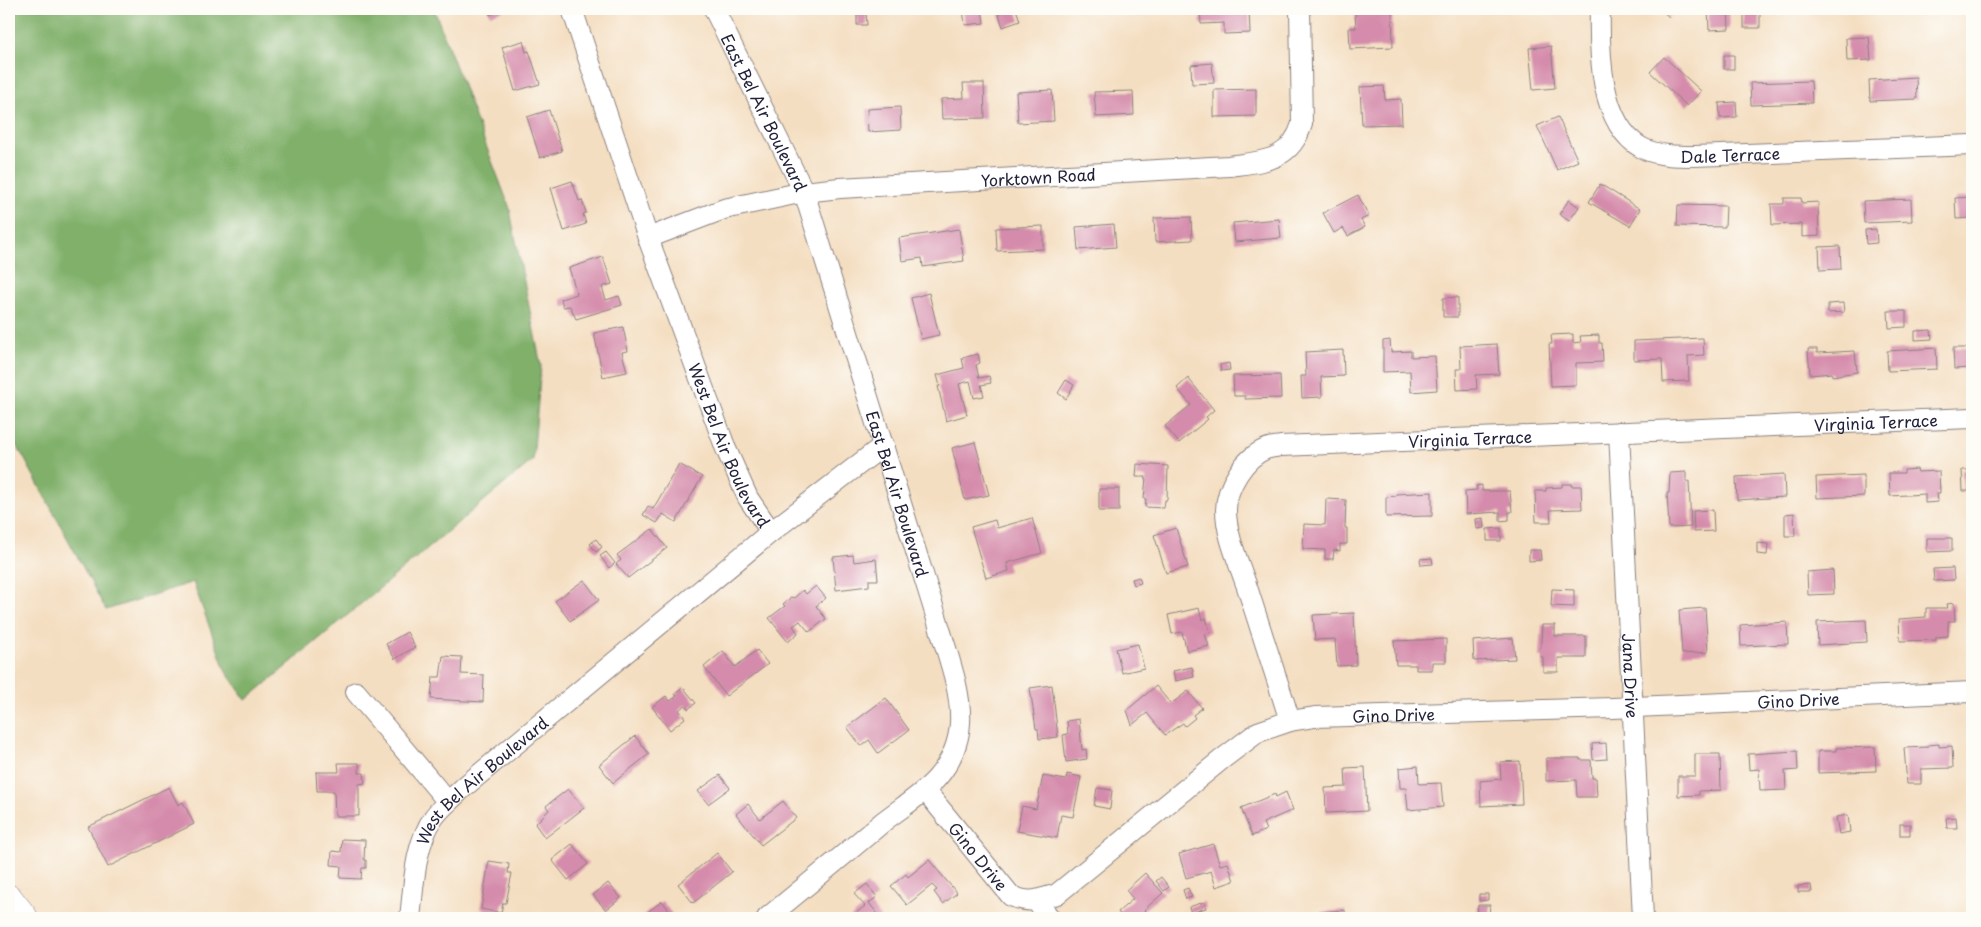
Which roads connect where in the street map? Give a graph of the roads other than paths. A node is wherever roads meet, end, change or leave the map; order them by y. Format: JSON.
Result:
{"nodes":[{"id":1,"x":572,"y":9,"type":"edge"},
{"id":2,"x":714,"y":9,"type":"edge"},
{"id":3,"x":1300,"y":9,"type":"edge"},
{"id":4,"x":1600,"y":9,"type":"edge"},
{"id":5,"x":1972,"y":145,"type":"edge"},
{"id":6,"x":804,"y":192,"type":"junction"},
{"id":7,"x":648,"y":238,"type":"junction"},
{"id":8,"x":1972,"y":418,"type":"edge"},
{"id":9,"x":1619,"y":432,"type":"junction"},
{"id":10,"x":884,"y":446,"type":"junction"},
{"id":11,"x":771,"y":532,"type":"junction"},
{"id":12,"x":356,"y":692,"type":"dead end"},
{"id":13,"x":1972,"y":692,"type":"edge"},
{"id":14,"x":1633,"y":707,"type":"junction"},
{"id":15,"x":1290,"y":720,"type":"junction"},
{"id":16,"x":925,"y":790,"type":"junction"},
{"id":17,"x":448,"y":802,"type":"junction"},
{"id":18,"x":1036,"y":901,"type":"junction"},
{"id":19,"x":410,"y":918,"type":"edge"},
{"id":20,"x":767,"y":918,"type":"edge"},
{"id":21,"x":1050,"y":918,"type":"edge"},
{"id":22,"x":1643,"y":918,"type":"edge"}],
"edges":[{"from":1,"to":7,"type":"street","name":"West Bel Air Boulevard"},
{"from":2,"to":6,"type":"street","name":"East Bel Air Boulevard"},
{"from":3,"to":6,"type":"street","name":"Yorktown Road"},
{"from":4,"to":5,"type":"street","name":"Dale Terrace"},
{"from":6,"to":7,"type":"street","name":"Yorktown Road"},
{"from":6,"to":10,"type":"street","name":"East Bel Air Boulevard"},
{"from":7,"to":11,"type":"street","name":"West Bel Air Boulevard"},
{"from":8,"to":9,"type":"street","name":"Virginia Terrace"},
{"from":9,"to":14,"type":"street","name":"Jana Drive"},
{"from":9,"to":15,"type":"street","name":"Virginia Terrace"},
{"from":10,"to":11,"type":"street"},
{"from":10,"to":16,"type":"street","name":"East Bel Air Boulevard"},
{"from":11,"to":17,"type":"street","name":"West Bel Air Boulevard"},
{"from":12,"to":17,"type":"street"},
{"from":13,"to":14,"type":"street","name":"Gino Drive"},
{"from":14,"to":15,"type":"street","name":"Gino Drive"},
{"from":14,"to":22,"type":"street","name":"Jana Drive"},
{"from":15,"to":18,"type":"street","name":"Gino Drive"},
{"from":16,"to":18,"type":"street","name":"Gino Drive"},
{"from":16,"to":20,"type":"street","name":"East Bel Air Boulevard"},
{"from":17,"to":19,"type":"street","name":"West Bel Air Boulevard"},
{"from":18,"to":21,"type":"street"}]}
